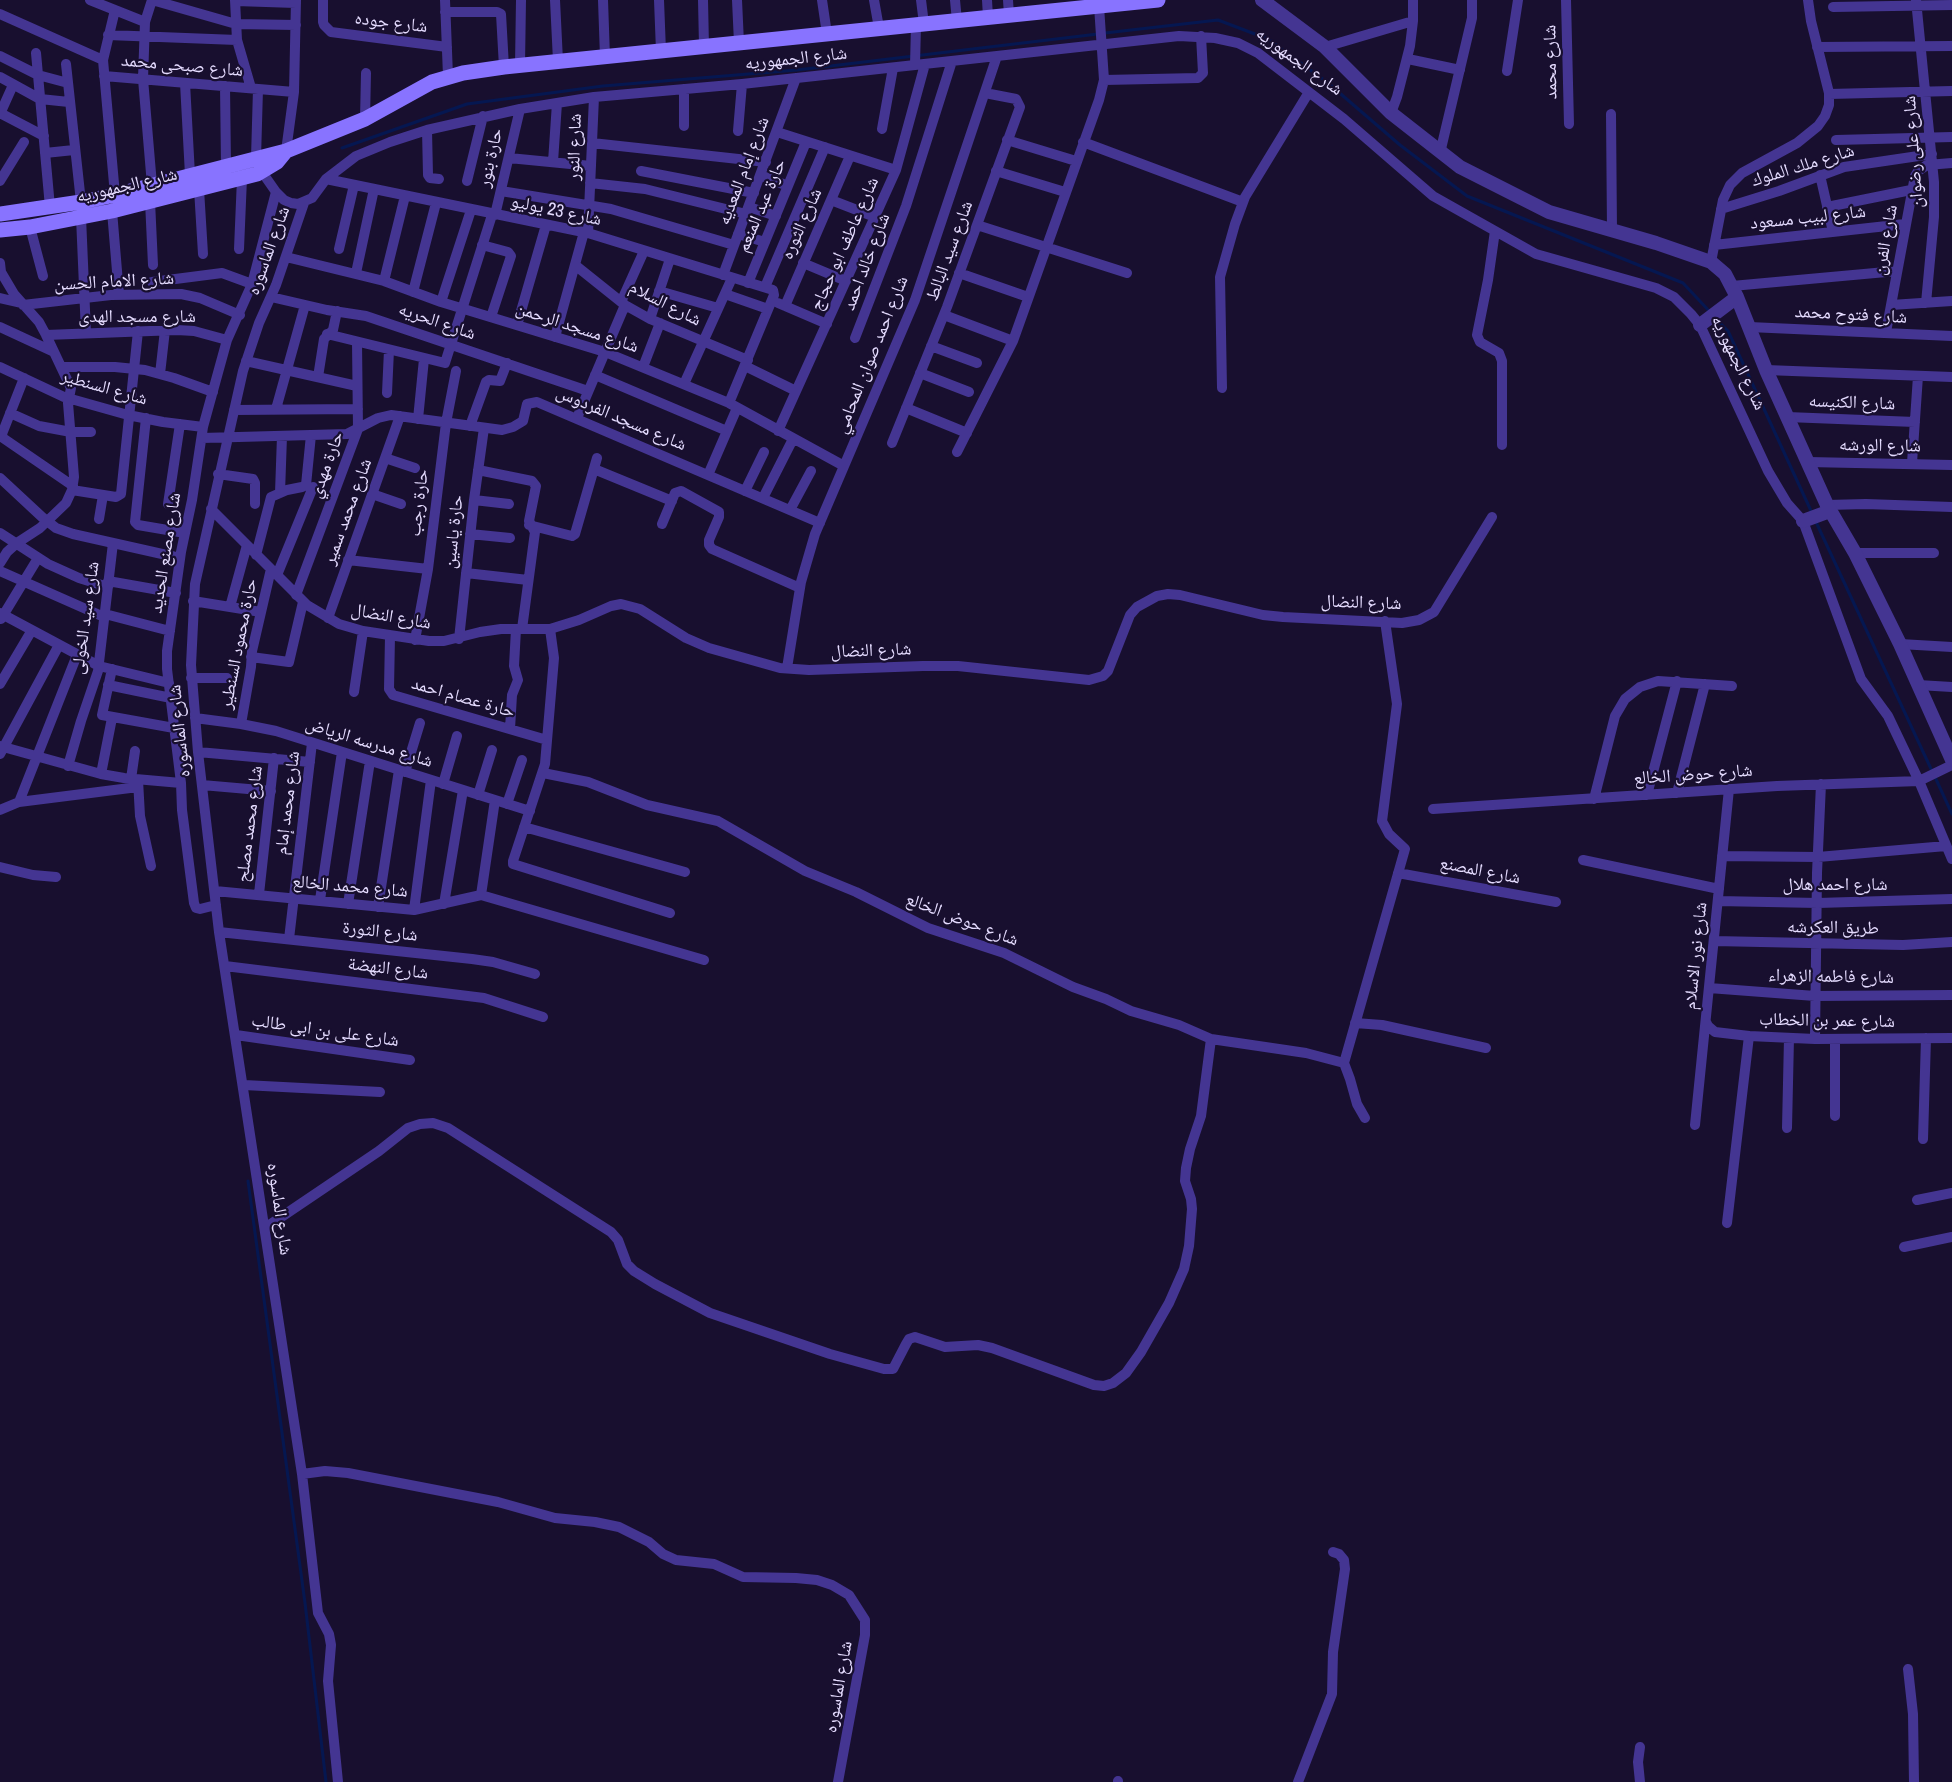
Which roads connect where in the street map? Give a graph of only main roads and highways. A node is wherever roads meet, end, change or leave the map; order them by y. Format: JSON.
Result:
{"nodes":[{"id":1,"x":1158,"y":0,"type":"edge"},
{"id":2,"x":1128,"y":2,"type":"edge"},
{"id":3,"x":1081,"y":4,"type":"edge"},
{"id":4,"x":1042,"y":6,"type":"edge"},
{"id":5,"x":1008,"y":8,"type":"edge"},
{"id":6,"x":259,"y":165,"type":"junction"},
{"id":7,"x":81,"y":210,"type":"junction"},
{"id":8,"x":2,"y":212,"type":"edge"},
{"id":9,"x":0,"y":230,"type":"edge"}],
"edges":[{"from":1,"to":2,"type":"main road","name":"شارع الجمهوريه"},
{"from":2,"to":3,"type":"main road","name":"شارع الجمهوريه"},
{"from":3,"to":4,"type":"main road","name":"شارع الجمهوريه"},
{"from":4,"to":5,"type":"main road","name":"شارع الجمهوريه"},
{"from":5,"to":6,"type":"main road","name":"شارع الجمهوريه"},
{"from":6,"to":7,"type":"main road","name":"شارع الجمهوريه"},
{"from":6,"to":7,"type":"main road","name":"شارع الجمهوريه"},
{"from":7,"to":8,"type":"main road","name":"شارع الجمهوريه"},
{"from":7,"to":9,"type":"main road","name":"شارع الجمهوريه"}]}
